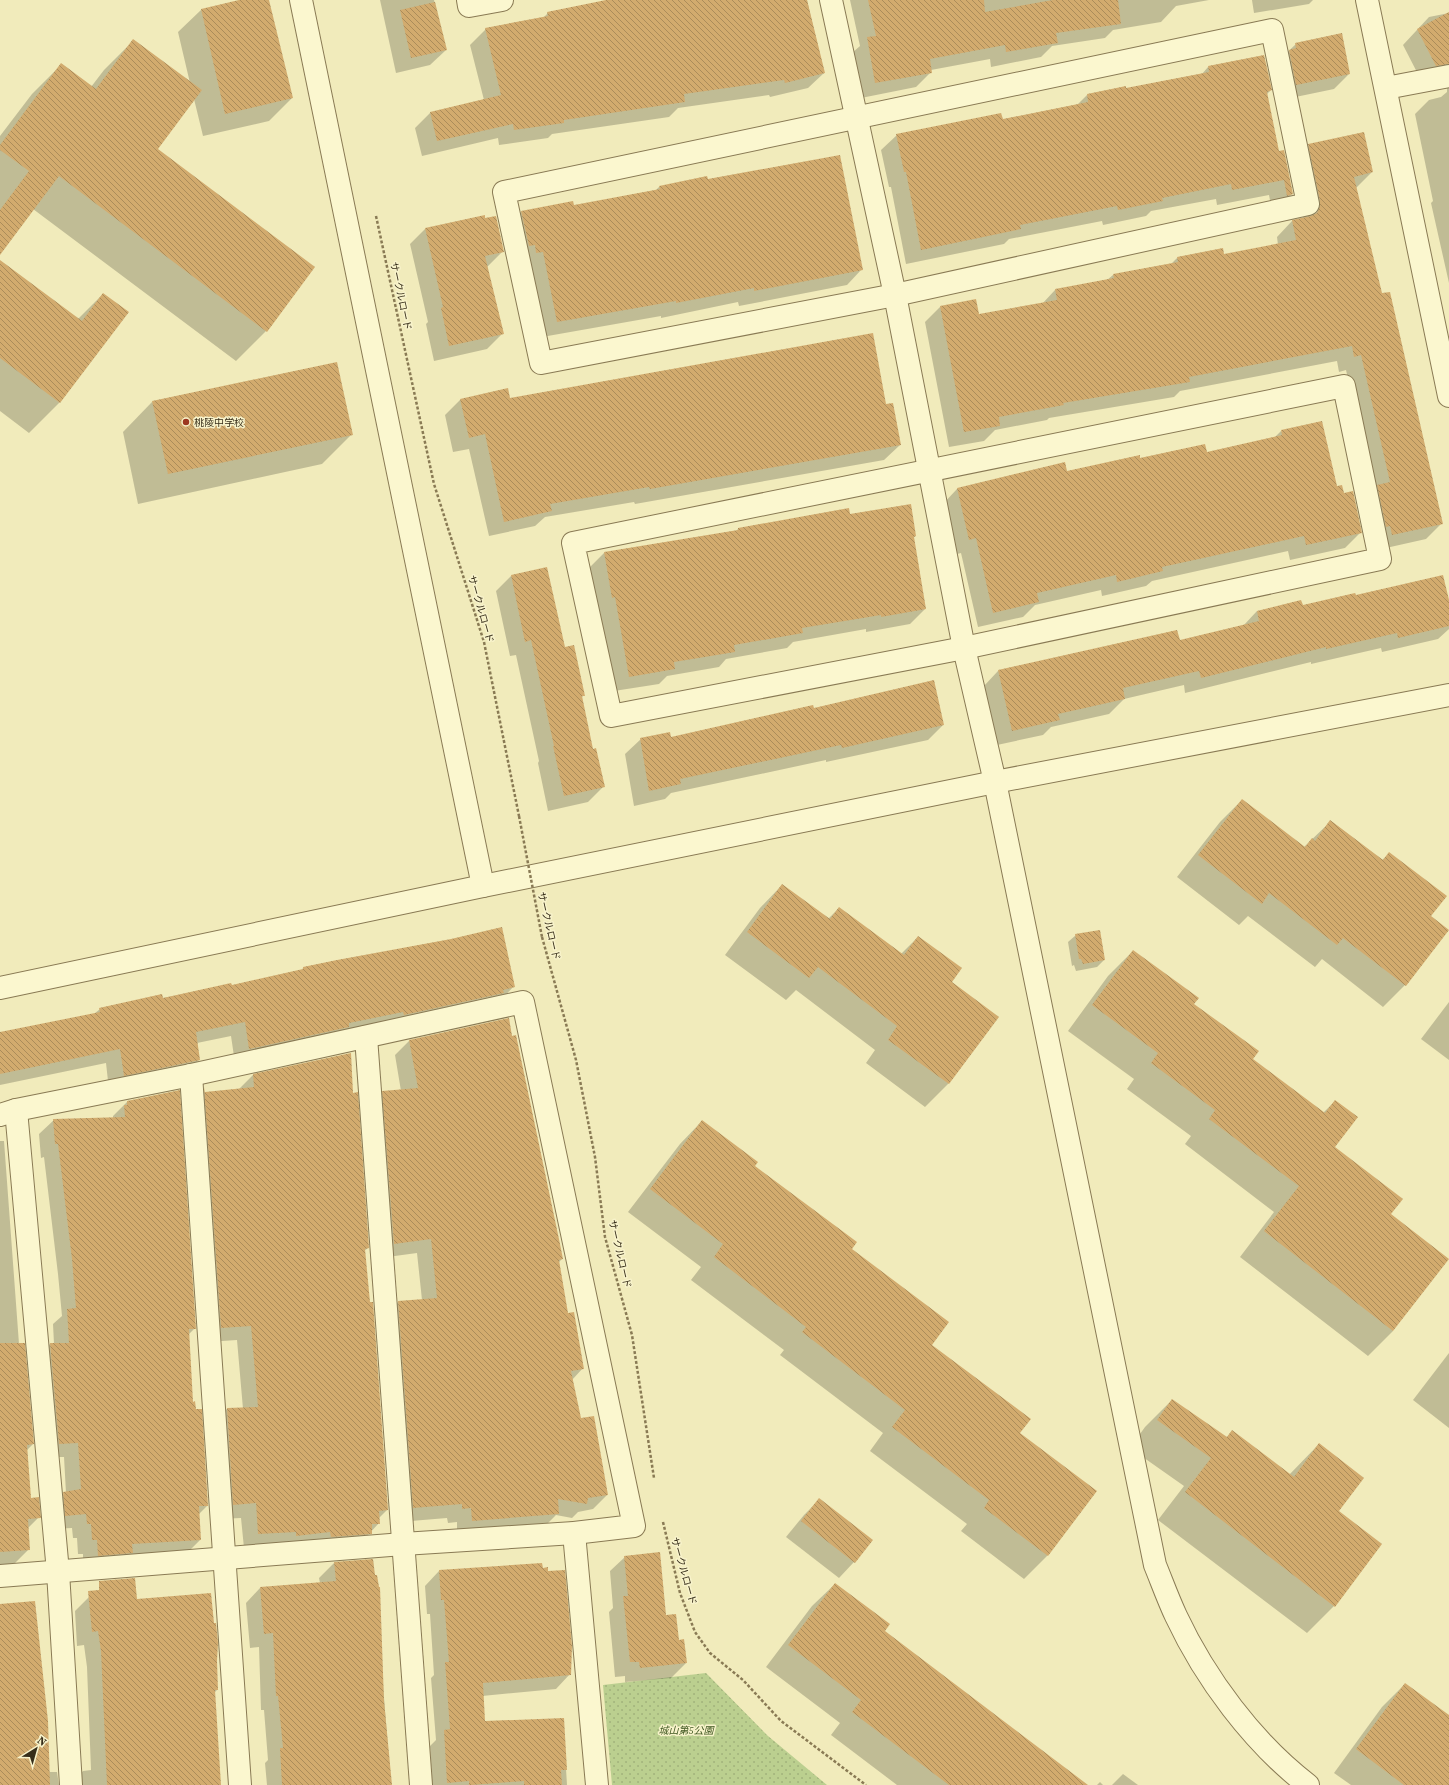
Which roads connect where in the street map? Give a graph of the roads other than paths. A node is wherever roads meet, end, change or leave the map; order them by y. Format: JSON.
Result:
{"nodes":[{"id":1,"x":300,"y":0,"type":"edge"},
{"id":2,"x":468,"y":0,"type":"edge"},
{"id":3,"x":502,"y":0,"type":"edge"},
{"id":4,"x":831,"y":0,"type":"edge"},
{"id":5,"x":1367,"y":0,"type":"edge"},
{"id":6,"x":1449,"y":76,"type":"edge"},
{"id":7,"x":1386,"y":88,"type":"junction"},
{"id":8,"x":855,"y":118,"type":"junction"},
{"id":9,"x":895,"y":295,"type":"junction"},
{"id":10,"x":1447,"y":374,"type":"edge"},
{"id":11,"x":1449,"y":396,"type":"edge"},
{"id":12,"x":929,"y":469,"type":"junction"},
{"id":13,"x":964,"y":648,"type":"junction"},
{"id":14,"x":1449,"y":695,"type":"edge"},
{"id":15,"x":995,"y":782,"type":"junction"},
{"id":16,"x":483,"y":886,"type":"junction"},
{"id":17,"x":0,"y":988,"type":"edge"},
{"id":18,"x":366,"y":1037,"type":"junction"},
{"id":19,"x":191,"y":1075,"type":"junction"},
{"id":20,"x":8,"y":1113,"type":"edge"},
{"id":21,"x":574,"y":1533,"type":"junction"},
{"id":22,"x":403,"y":1544,"type":"junction"},
{"id":23,"x":224,"y":1559,"type":"junction"},
{"id":24,"x":58,"y":1572,"type":"junction"},
{"id":25,"x":0,"y":1576,"type":"edge"},
{"id":26,"x":71,"y":1785,"type":"edge"},
{"id":27,"x":240,"y":1785,"type":"edge"},
{"id":28,"x":421,"y":1785,"type":"edge"},
{"id":29,"x":597,"y":1785,"type":"edge"},
{"id":30,"x":1308,"y":1785,"type":"edge"}],
"edges":[{"from":1,"to":16,"type":"street"},
{"from":2,"to":3,"type":"street"},
{"from":4,"to":8,"type":"street"},
{"from":5,"to":7,"type":"street"},
{"from":6,"to":7,"type":"street"},
{"from":7,"to":10,"type":"street"},
{"from":8,"to":9,"type":"street"},
{"from":8,"to":9,"type":"street"},
{"from":8,"to":9,"type":"street"},
{"from":9,"to":12,"type":"street"},
{"from":10,"to":11,"type":"street"},
{"from":12,"to":13,"type":"street"},
{"from":12,"to":13,"type":"street"},
{"from":12,"to":13,"type":"street"},
{"from":13,"to":15,"type":"street"},
{"from":14,"to":15,"type":"street"},
{"from":15,"to":16,"type":"street"},
{"from":15,"to":30,"type":"street"},
{"from":16,"to":17,"type":"street"},
{"from":18,"to":19,"type":"street"},
{"from":18,"to":21,"type":"street"},
{"from":18,"to":22,"type":"street"},
{"from":19,"to":20,"type":"street"},
{"from":19,"to":23,"type":"street"},
{"from":20,"to":24,"type":"street"},
{"from":21,"to":22,"type":"street"},
{"from":21,"to":29,"type":"street"},
{"from":22,"to":23,"type":"street"},
{"from":22,"to":28,"type":"street"},
{"from":23,"to":24,"type":"street"},
{"from":23,"to":27,"type":"street"},
{"from":24,"to":25,"type":"street"},
{"from":24,"to":26,"type":"street"}]}
